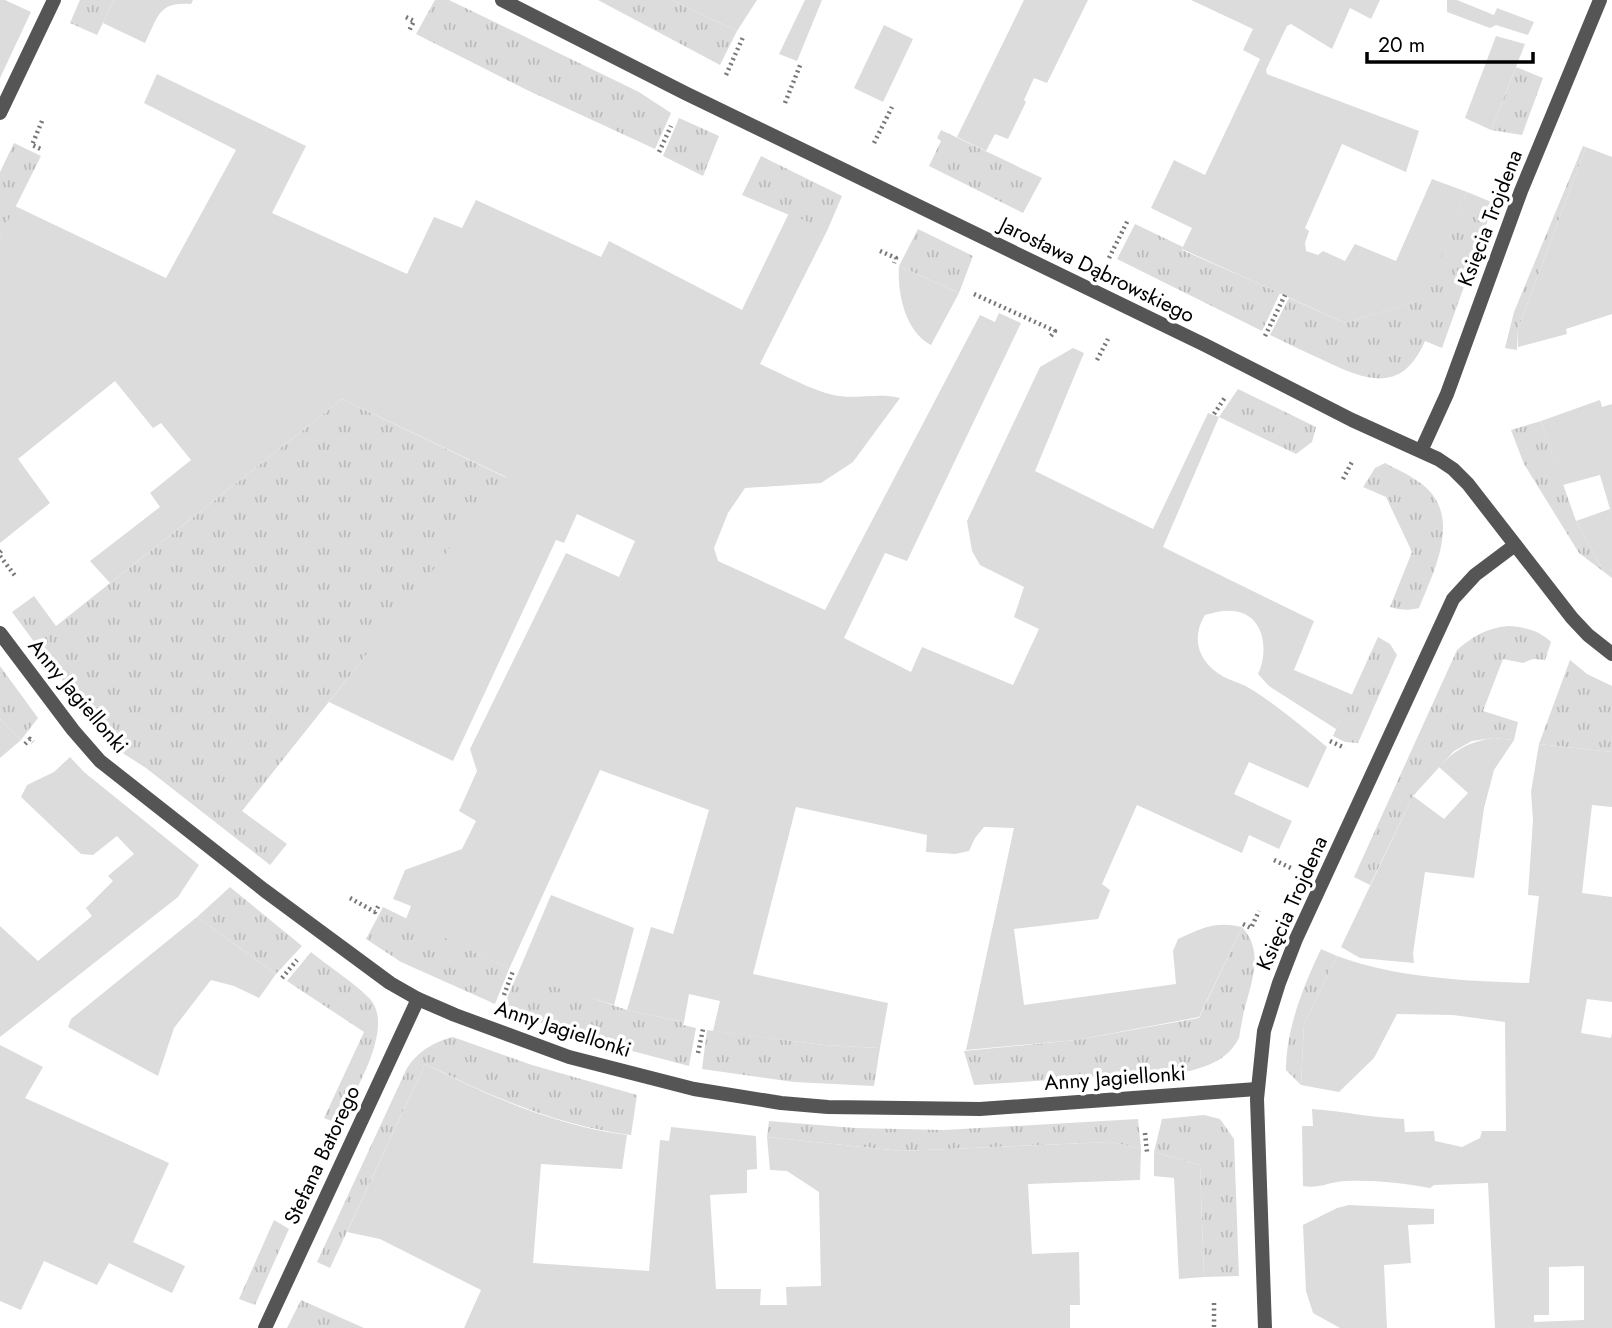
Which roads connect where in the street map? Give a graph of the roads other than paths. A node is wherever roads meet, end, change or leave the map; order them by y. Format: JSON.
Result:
{"nodes":[{"id":1,"x":54,"y":0,"type":"edge"},
{"id":2,"x":502,"y":0,"type":"edge"},
{"id":3,"x":1600,"y":0,"type":"edge"},
{"id":4,"x":0,"y":113,"type":"edge"},
{"id":5,"x":1421,"y":451,"type":"junction"},
{"id":6,"x":1515,"y":545,"type":"junction"},
{"id":7,"x":0,"y":633,"type":"edge"},
{"id":8,"x":1612,"y":654,"type":"edge"},
{"id":9,"x":418,"y":999,"type":"junction"},
{"id":10,"x":1257,"y":1089,"type":"junction"},
{"id":11,"x":265,"y":1328,"type":"edge"},
{"id":12,"x":1265,"y":1328,"type":"edge"}],
"edges":[{"from":1,"to":4,"type":"street"},
{"from":2,"to":5,"type":"street","name":"Jarosława Dąbrowskiego"},
{"from":3,"to":5,"type":"street","name":"Księcia Trojdena"},
{"from":5,"to":6,"type":"street","name":"Jarosława Dąbrowskiego"},
{"from":6,"to":8,"type":"street","name":"Jarosława Dąbrowskiego"},
{"from":6,"to":10,"type":"street","name":"Księcia Trojdena"},
{"from":7,"to":9,"type":"street","name":"Anny Jagiellonki"},
{"from":9,"to":10,"type":"street","name":"Anny Jagiellonki"},
{"from":9,"to":11,"type":"street","name":"Stefana Batorego"},
{"from":10,"to":12,"type":"street","name":"Księcia Trojdena"}]}
